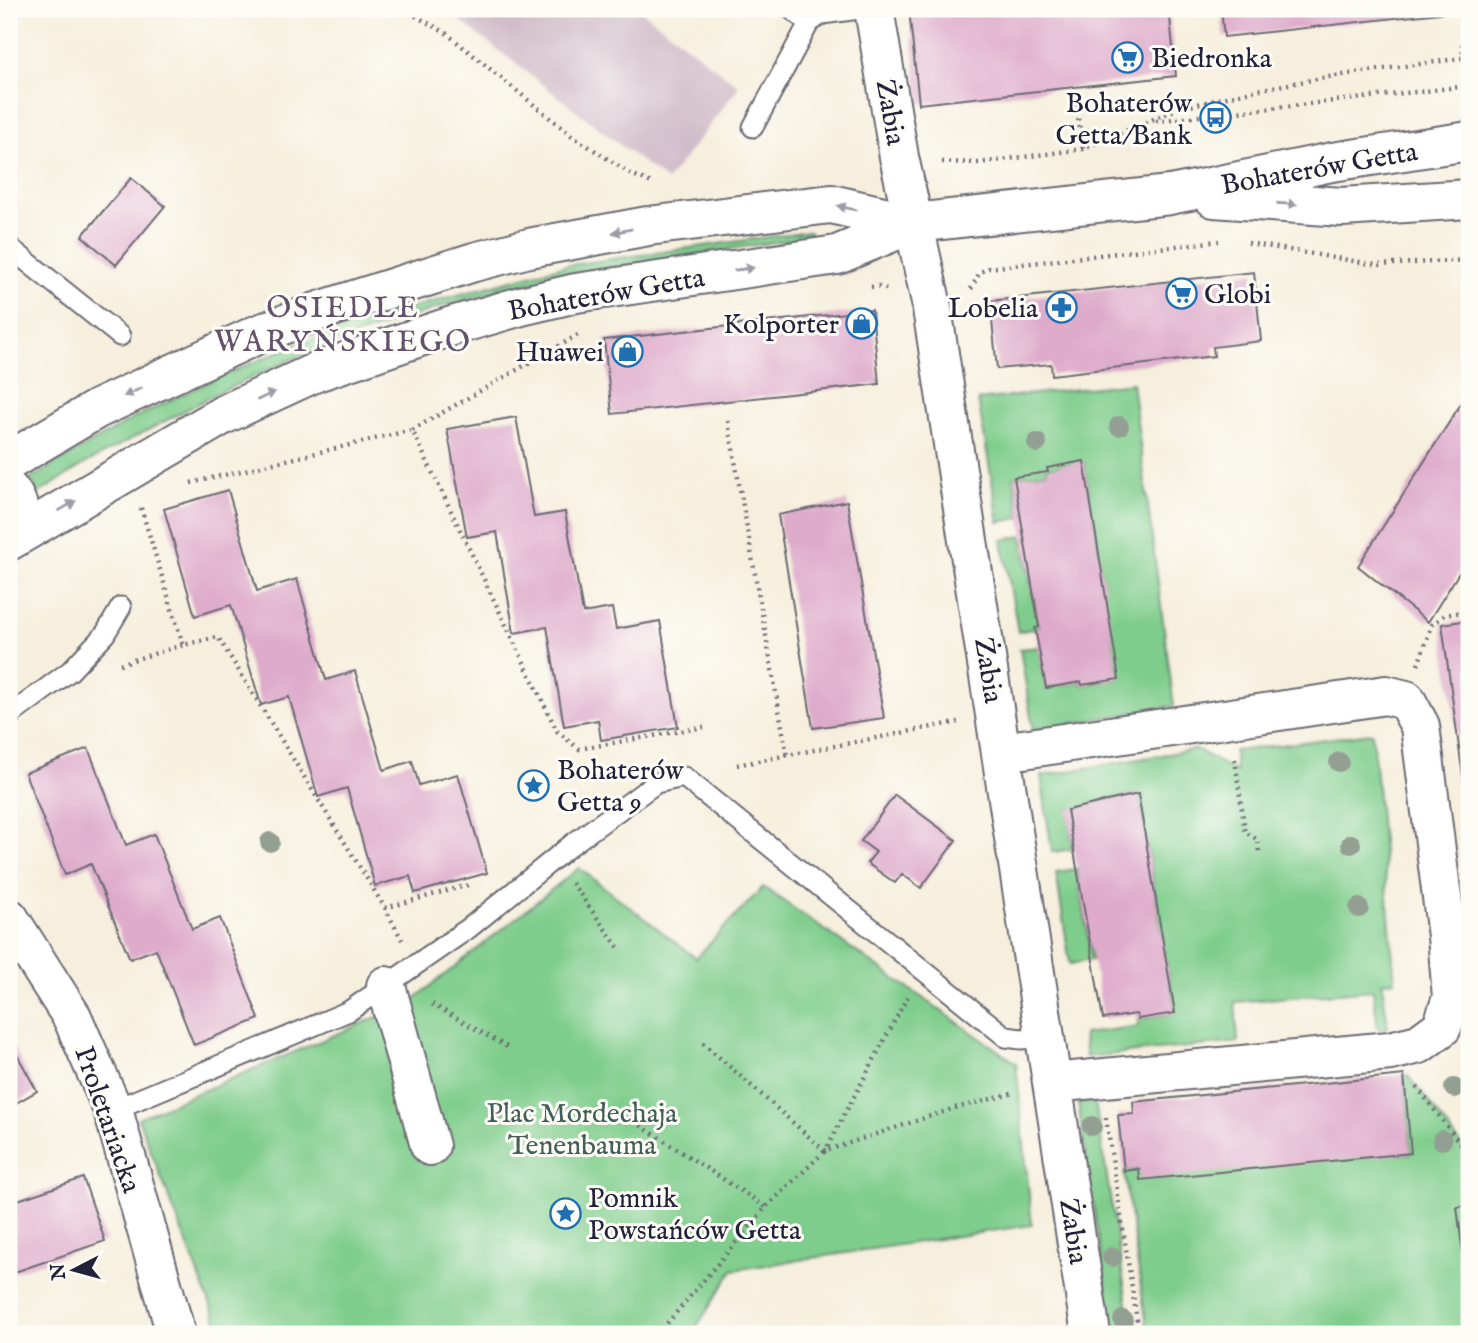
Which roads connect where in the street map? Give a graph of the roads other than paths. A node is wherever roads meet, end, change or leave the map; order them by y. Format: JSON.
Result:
{"nodes":[{"id":1,"x":791,"y":9,"type":"edge"},
{"id":2,"x":859,"y":9,"type":"edge"},
{"id":3,"x":874,"y":9,"type":"edge"},
{"id":4,"x":809,"y":23,"type":"junction"},
{"id":5,"x":753,"y":127,"type":"dead end"},
{"id":6,"x":1469,"y":141,"type":"edge"},
{"id":7,"x":1170,"y":195,"type":"junction"},
{"id":8,"x":1469,"y":199,"type":"edge"},
{"id":9,"x":914,"y":223,"type":"junction"},
{"id":10,"x":9,"y":247,"type":"edge"},
{"id":11,"x":120,"y":336,"type":"dead end"},
{"id":12,"x":9,"y":461,"type":"edge"},
{"id":13,"x":9,"y":490,"type":"edge"},
{"id":14,"x":9,"y":541,"type":"edge"},
{"id":15,"x":121,"y":607,"type":"dead end"},
{"id":16,"x":9,"y":716,"type":"edge"},
{"id":17,"x":1003,"y":752,"type":"junction"},
{"id":18,"x":9,"y":918,"type":"edge"},
{"id":19,"x":401,"y":976,"type":"junction"},
{"id":20,"x":1045,"y":1037,"type":"junction"},
{"id":21,"x":1052,"y":1083,"type":"junction"},
{"id":22,"x":113,"y":1110,"type":"junction"},
{"id":23,"x":430,"y":1146,"type":"dead end"},
{"id":24,"x":176,"y":1334,"type":"edge"},
{"id":25,"x":1091,"y":1334,"type":"edge"}],
"edges":[{"from":1,"to":4,"type":"lane"},
{"from":2,"to":4,"type":"lane"},
{"from":3,"to":9,"type":"street","name":"Żabia"},
{"from":4,"to":5,"type":"lane"},
{"from":6,"to":7,"type":"street","name":"Bohaterów Getta"},
{"from":7,"to":8,"type":"street","name":"Bohaterów Getta","one_way":true},
{"from":7,"to":9,"type":"street","name":"Bohaterów Getta"},
{"from":9,"to":12,"type":"street","name":"Bohaterów Getta","one_way":true},
{"from":14,"to":9,"type":"street","name":"Bohaterów Getta","one_way":true},
{"from":9,"to":17,"type":"street","name":"Żabia"},
{"from":10,"to":11,"type":"lane"},
{"from":13,"to":14,"type":"street"},
{"from":15,"to":16,"type":"lane"},
{"from":17,"to":20,"type":"street","name":"Żabia"},
{"from":17,"to":21,"type":"street"},
{"from":18,"to":22,"type":"street","name":"Proletariacka"},
{"from":19,"to":20,"type":"lane"},
{"from":19,"to":22,"type":"lane"},
{"from":19,"to":23,"type":"street"},
{"from":20,"to":21,"type":"street","name":"Żabia"},
{"from":21,"to":25,"type":"street","name":"Żabia"},
{"from":22,"to":24,"type":"street","name":"Proletariacka"}]}
